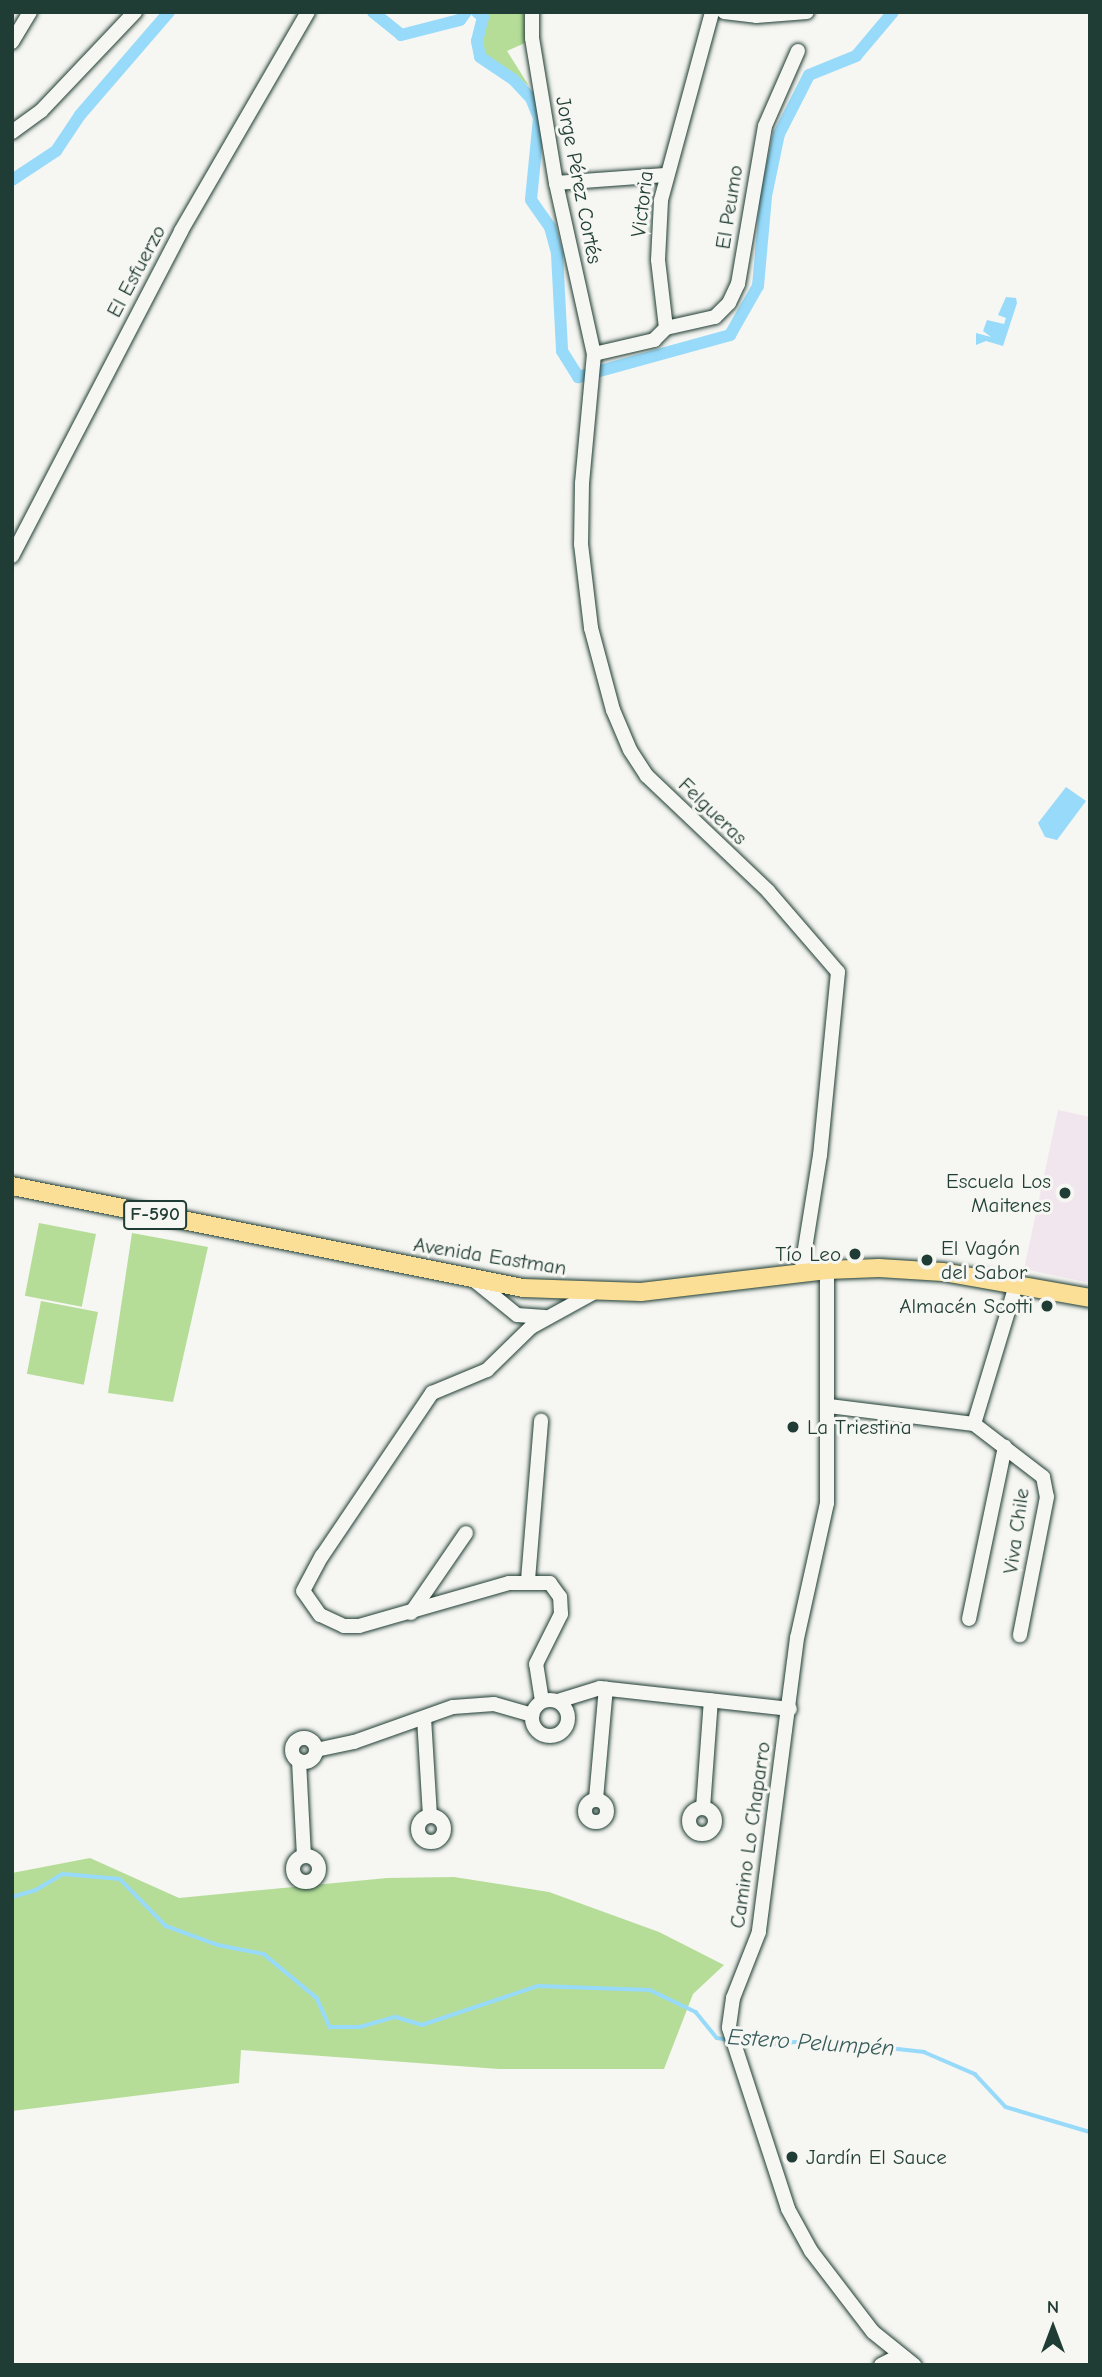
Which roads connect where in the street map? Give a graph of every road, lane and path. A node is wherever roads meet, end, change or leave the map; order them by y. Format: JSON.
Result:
{"nodes":[{"id":1,"x":30,"y":12,"type":"edge"},
{"id":2,"x":135,"y":12,"type":"edge"},
{"id":3,"x":308,"y":12,"type":"edge"},
{"id":4,"x":532,"y":12,"type":"edge"},
{"id":5,"x":712,"y":12,"type":"edge"},
{"id":6,"x":724,"y":12,"type":"edge"},
{"id":7,"x":807,"y":12,"type":"edge"},
{"id":8,"x":12,"y":42,"type":"edge"},
{"id":9,"x":798,"y":51,"type":"dead end"},
{"id":10,"x":12,"y":132,"type":"edge"},
{"id":11,"x":665,"y":175,"type":"junction"},
{"id":12,"x":556,"y":183,"type":"junction"},
{"id":13,"x":666,"y":328,"type":"junction"},
{"id":14,"x":593,"y":357,"type":"junction"},
{"id":15,"x":12,"y":556,"type":"edge"},
{"id":16,"x":12,"y":1186,"type":"edge"},
{"id":17,"x":827,"y":1270,"type":"junction"},
{"id":18,"x":801,"y":1273,"type":"junction"},
{"id":19,"x":474,"y":1279,"type":"junction"},
{"id":20,"x":1016,"y":1285,"type":"junction"},
{"id":21,"x":596,"y":1292,"type":"junction"},
{"id":22,"x":1090,"y":1298,"type":"edge"},
{"id":23,"x":506,"y":1307,"type":"junction"},
{"id":24,"x":550,"y":1317,"type":"junction"},
{"id":25,"x":514,"y":1343,"type":"junction"},
{"id":26,"x":829,"y":1406,"type":"junction"},
{"id":27,"x":541,"y":1421,"type":"dead end"},
{"id":28,"x":974,"y":1424,"type":"junction"},
{"id":29,"x":1005,"y":1447,"type":"junction"},
{"id":30,"x":466,"y":1533,"type":"dead end"},
{"id":31,"x":527,"y":1580,"type":"junction"},
{"id":32,"x":411,"y":1613,"type":"junction"},
{"id":33,"x":969,"y":1619,"type":"dead end"},
{"id":34,"x":1020,"y":1635,"type":"dead end"},
{"id":35,"x":606,"y":1688,"type":"junction"},
{"id":36,"x":711,"y":1700,"type":"junction"},
{"id":37,"x":542,"y":1701,"type":"junction"},
{"id":38,"x":558,"y":1701,"type":"junction"},
{"id":39,"x":790,"y":1709,"type":"junction"},
{"id":40,"x":532,"y":1715,"type":"junction"},
{"id":41,"x":424,"y":1718,"type":"junction"},
{"id":42,"x":596,"y":1799,"type":"dead end"},
{"id":43,"x":703,"y":1808,"type":"dead end"},
{"id":44,"x":430,"y":1816,"type":"dead end"},
{"id":45,"x":304,"y":1856,"type":"dead end"},
{"id":46,"x":901,"y":2355,"type":"junction"},
{"id":47,"x":881,"y":2365,"type":"edge"},
{"id":48,"x":914,"y":2365,"type":"edge"}],
"edges":[{"from":1,"to":8,"type":"street"},
{"from":2,"to":10,"type":"street"},
{"from":3,"to":15,"type":"street","name":"El Esfuerzo"},
{"from":4,"to":12,"type":"street","name":"Jorge Pérez Cortés"},
{"from":5,"to":11,"type":"street","name":"Victoria"},
{"from":6,"to":7,"type":"street"},
{"from":9,"to":13,"type":"street","name":"El Peumo"},
{"from":11,"to":12,"type":"street"},
{"from":11,"to":13,"type":"street","name":"Victoria"},
{"from":12,"to":14,"type":"street","name":"Jorge Pérez Cortés"},
{"from":13,"to":14,"type":"street"},
{"from":14,"to":18,"type":"street","name":"Felgueras"},
{"from":16,"to":19,"type":"main road","name":"Avenida Eastman","number":"F-590"},
{"from":17,"to":18,"type":"main road","name":"Avenida Eastman","number":"F-590"},
{"from":17,"to":20,"type":"main road","name":"Avenida Eastman","number":"F-590"},
{"from":17,"to":26,"type":"street","name":"Camino Lo Chaparro"},
{"from":18,"to":21,"type":"main road","name":"Avenida Eastman","number":"F-590"},
{"from":19,"to":21,"type":"main road","name":"Avenida Eastman","number":"F-590"},
{"from":19,"to":23,"type":"street"},
{"from":20,"to":22,"type":"main road","name":"Avenida Eastman","number":"F-590"},
{"from":20,"to":28,"type":"street"},
{"from":21,"to":24,"type":"street"},
{"from":23,"to":24,"type":"street"},
{"from":23,"to":25,"type":"street"},
{"from":24,"to":25,"type":"street"},
{"from":25,"to":32,"type":"street"},
{"from":26,"to":28,"type":"street","name":"Viva Chile"},
{"from":26,"to":39,"type":"street","name":"Camino Lo Chaparro"},
{"from":27,"to":31,"type":"street"},
{"from":28,"to":29,"type":"street","name":"Viva Chile"},
{"from":29,"to":33,"type":"street"},
{"from":29,"to":34,"type":"street","name":"Viva Chile"},
{"from":30,"to":32,"type":"street"},
{"from":31,"to":32,"type":"street"},
{"from":31,"to":37,"type":"street"},
{"from":35,"to":36,"type":"street"},
{"from":35,"to":38,"type":"street"},
{"from":35,"to":42,"type":"street"},
{"from":36,"to":39,"type":"street"},
{"from":36,"to":43,"type":"street"},
{"from":37,"to":38,"type":"street"},
{"from":37,"to":40,"type":"street"},
{"from":38,"to":40,"type":"street"},
{"from":39,"to":46,"type":"street","name":"Camino Lo Chaparro"},
{"from":40,"to":41,"type":"street"},
{"from":41,"to":44,"type":"street"},
{"from":41,"to":45,"type":"street"},
{"from":46,"to":47,"type":"street"},
{"from":46,"to":48,"type":"street","name":"Camino Lo Chaparro"}]}
